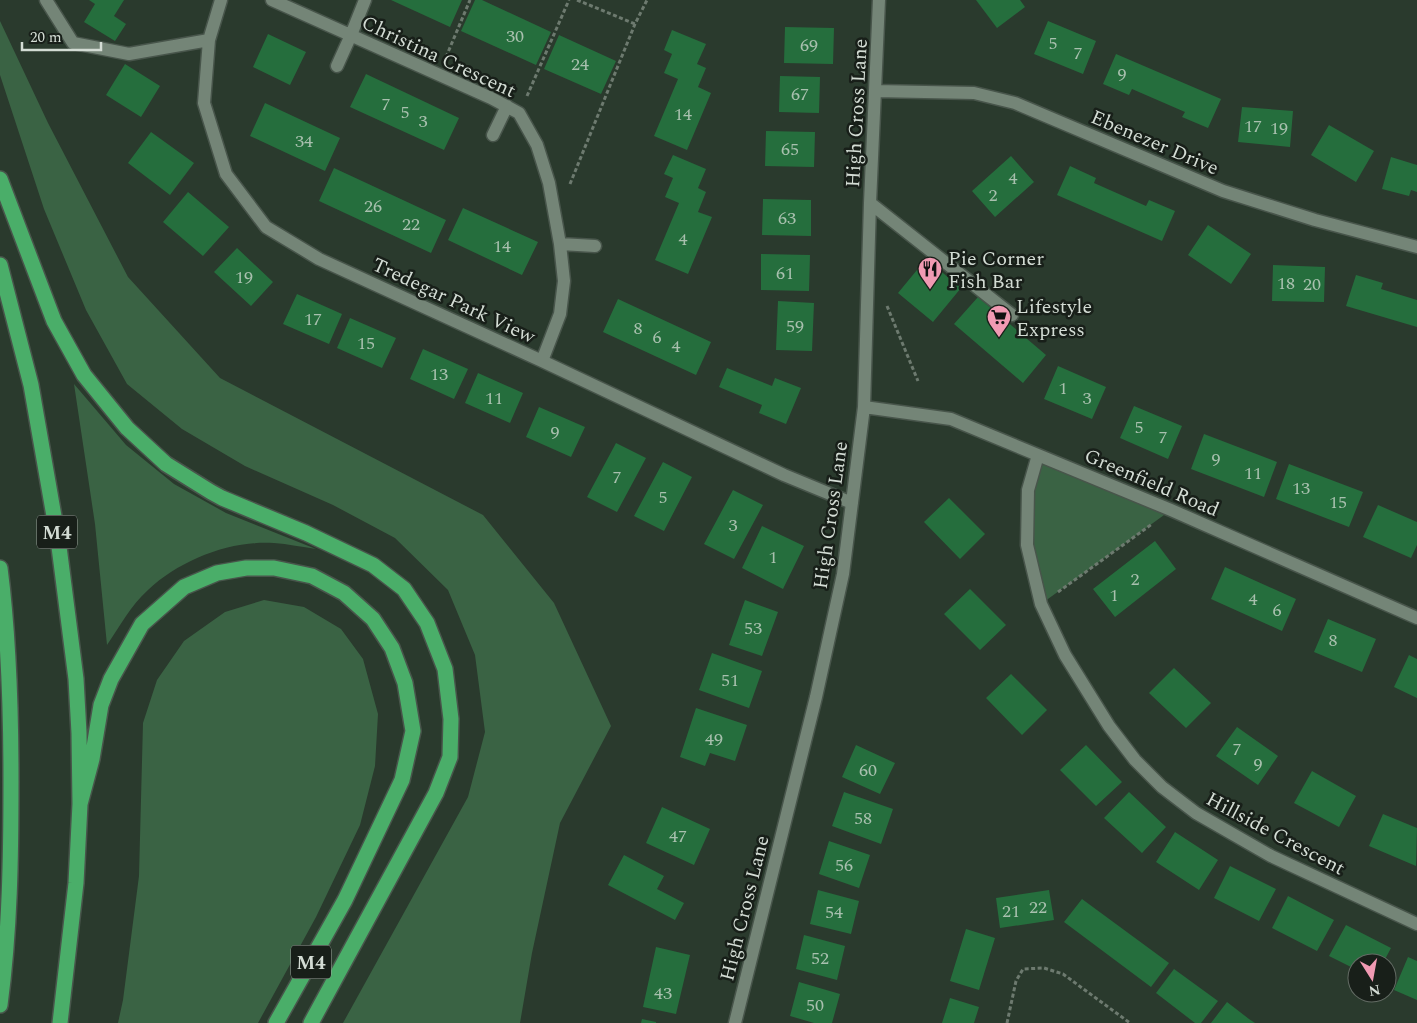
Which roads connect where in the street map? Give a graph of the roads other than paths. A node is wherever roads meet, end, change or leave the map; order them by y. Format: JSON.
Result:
{"nodes":[{"id":1,"x":46,"y":0,"type":"edge"},
{"id":2,"x":221,"y":0,"type":"edge"},
{"id":3,"x":272,"y":0,"type":"edge"},
{"id":4,"x":365,"y":0,"type":"edge"},
{"id":5,"x":879,"y":0,"type":"edge"},
{"id":6,"x":351,"y":35,"type":"junction"},
{"id":7,"x":209,"y":40,"type":"junction"},
{"id":8,"x":337,"y":66,"type":"dead end"},
{"id":9,"x":876,"y":90,"type":"junction"},
{"id":10,"x":507,"y":106,"type":"junction"},
{"id":11,"x":494,"y":135,"type":"dead end"},
{"id":12,"x":0,"y":179,"type":"edge"},
{"id":13,"x":870,"y":203,"type":"junction"},
{"id":14,"x":560,"y":244,"type":"junction"},
{"id":15,"x":595,"y":246,"type":"dead end"},
{"id":16,"x":1417,"y":247,"type":"edge"},
{"id":17,"x":0,"y":265,"type":"edge"},
{"id":18,"x":1012,"y":315,"type":"dead end"},
{"id":19,"x":542,"y":361,"type":"junction"},
{"id":20,"x":864,"y":407,"type":"junction"},
{"id":21,"x":1038,"y":455,"type":"junction"},
{"id":22,"x":852,"y":503,"type":"junction"},
{"id":23,"x":0,"y":568,"type":"edge"},
{"id":24,"x":1417,"y":618,"type":"edge"},
{"id":25,"x":80,"y":804,"type":"junction"},
{"id":26,"x":1417,"y":924,"type":"edge"},
{"id":27,"x":0,"y":1005,"type":"edge"},
{"id":28,"x":60,"y":1023,"type":"edge"},
{"id":29,"x":276,"y":1023,"type":"edge"},
{"id":30,"x":311,"y":1023,"type":"edge"},
{"id":31,"x":735,"y":1023,"type":"edge"}],
"edges":[{"from":1,"to":7,"type":"street"},
{"from":2,"to":7,"type":"street","name":"Tredegar Park View"},
{"from":3,"to":6,"type":"street","name":"Christina Crescent"},
{"from":4,"to":6,"type":"street"},
{"from":5,"to":9,"type":"street","name":"High Cross Lane"},
{"from":6,"to":8,"type":"street"},
{"from":6,"to":10,"type":"street","name":"Christina Crescent"},
{"from":7,"to":19,"type":"street","name":"Tredegar Park View"},
{"from":9,"to":13,"type":"street","name":"High Cross Lane"},
{"from":9,"to":16,"type":"street","name":"Ebenezer Drive"},
{"from":10,"to":11,"type":"street"},
{"from":10,"to":14,"type":"street","name":"Christina Crescent"},
{"from":12,"to":30,"type":"highway"},
{"from":13,"to":18,"type":"street"},
{"from":13,"to":20,"type":"street","name":"High Cross Lane"},
{"from":14,"to":15,"type":"street"},
{"from":14,"to":19,"type":"street","name":"Christina Crescent"},
{"from":17,"to":25,"type":"highway","number":"M4"},
{"from":19,"to":22,"type":"street","name":"Tredegar Park View"},
{"from":20,"to":21,"type":"street","name":"Greenfield Road"},
{"from":20,"to":22,"type":"street","name":"High Cross Lane"},
{"from":21,"to":24,"type":"street","name":"Greenfield Road"},
{"from":21,"to":26,"type":"street","name":"Hillside Crescent"},
{"from":22,"to":31,"type":"street","name":"High Cross Lane"},
{"from":23,"to":27,"type":"highway"},
{"from":25,"to":28,"type":"highway","number":"M4"},
{"from":25,"to":29,"type":"highway","number":"M4"}]}
